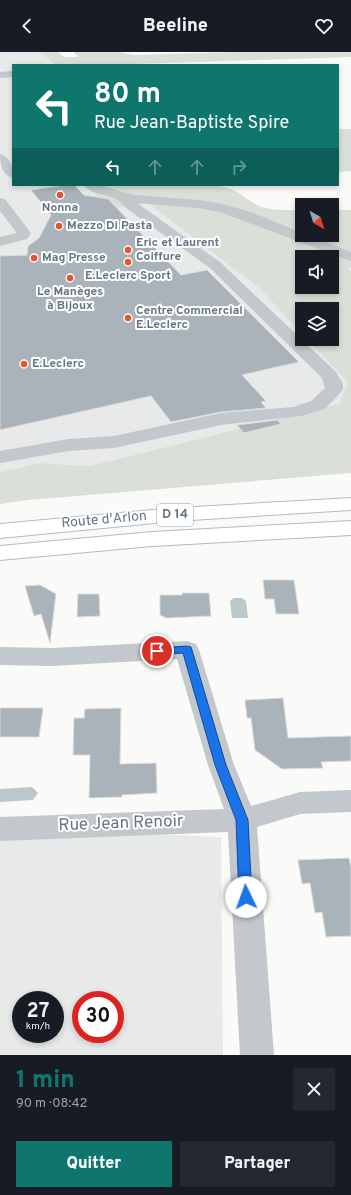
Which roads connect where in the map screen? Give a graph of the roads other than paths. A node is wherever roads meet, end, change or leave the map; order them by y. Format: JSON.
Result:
{"nodes":[{"id":1,"x":12,"y":74,"type":"edge"},
{"id":2,"x":0,"y":75,"type":"edge"},
{"id":3,"x":0,"y":158,"type":"edge"},
{"id":4,"x":10,"y":180,"type":"edge"},
{"id":5,"x":92,"y":186,"type":"edge"},
{"id":6,"x":121,"y":196,"type":"junction"},
{"id":7,"x":0,"y":202,"type":"edge"},
{"id":8,"x":0,"y":242,"type":"edge"},
{"id":9,"x":351,"y":257,"type":"edge"},
{"id":10,"x":0,"y":457,"type":"edge"},
{"id":11,"x":351,"y":504,"type":"edge"},
{"id":12,"x":351,"y":528,"type":"edge"},
{"id":13,"x":0,"y":531,"type":"edge"},
{"id":14,"x":0,"y":554,"type":"edge"},
{"id":15,"x":0,"y":656,"type":"edge"},
{"id":16,"x":351,"y":801,"type":"edge"},
{"id":17,"x":242,"y":820,"type":"junction"},
{"id":18,"x":0,"y":829,"type":"edge"},
{"id":19,"x":257,"y":1055,"type":"edge"}],
"edges":[{"from":1,"to":2,"type":"street"},
{"from":3,"to":4,"type":"street"},
{"from":5,"to":6,"type":"street"},
{"from":6,"to":9,"type":"street"},
{"from":6,"to":10,"type":"street"},
{"from":7,"to":8,"type":"street"},
{"from":11,"to":13,"type":"main road","name":"Route d'Arlon","number":"D 14"},
{"from":12,"to":14,"type":"main road","name":"Route d'Arlon","number":"D 14"},
{"from":15,"to":17,"type":"street"},
{"from":16,"to":17,"type":"street","name":"Rue Jean Renoir"},
{"from":17,"to":18,"type":"street","name":"Rue Jean Renoir"},
{"from":17,"to":19,"type":"street"}]}
